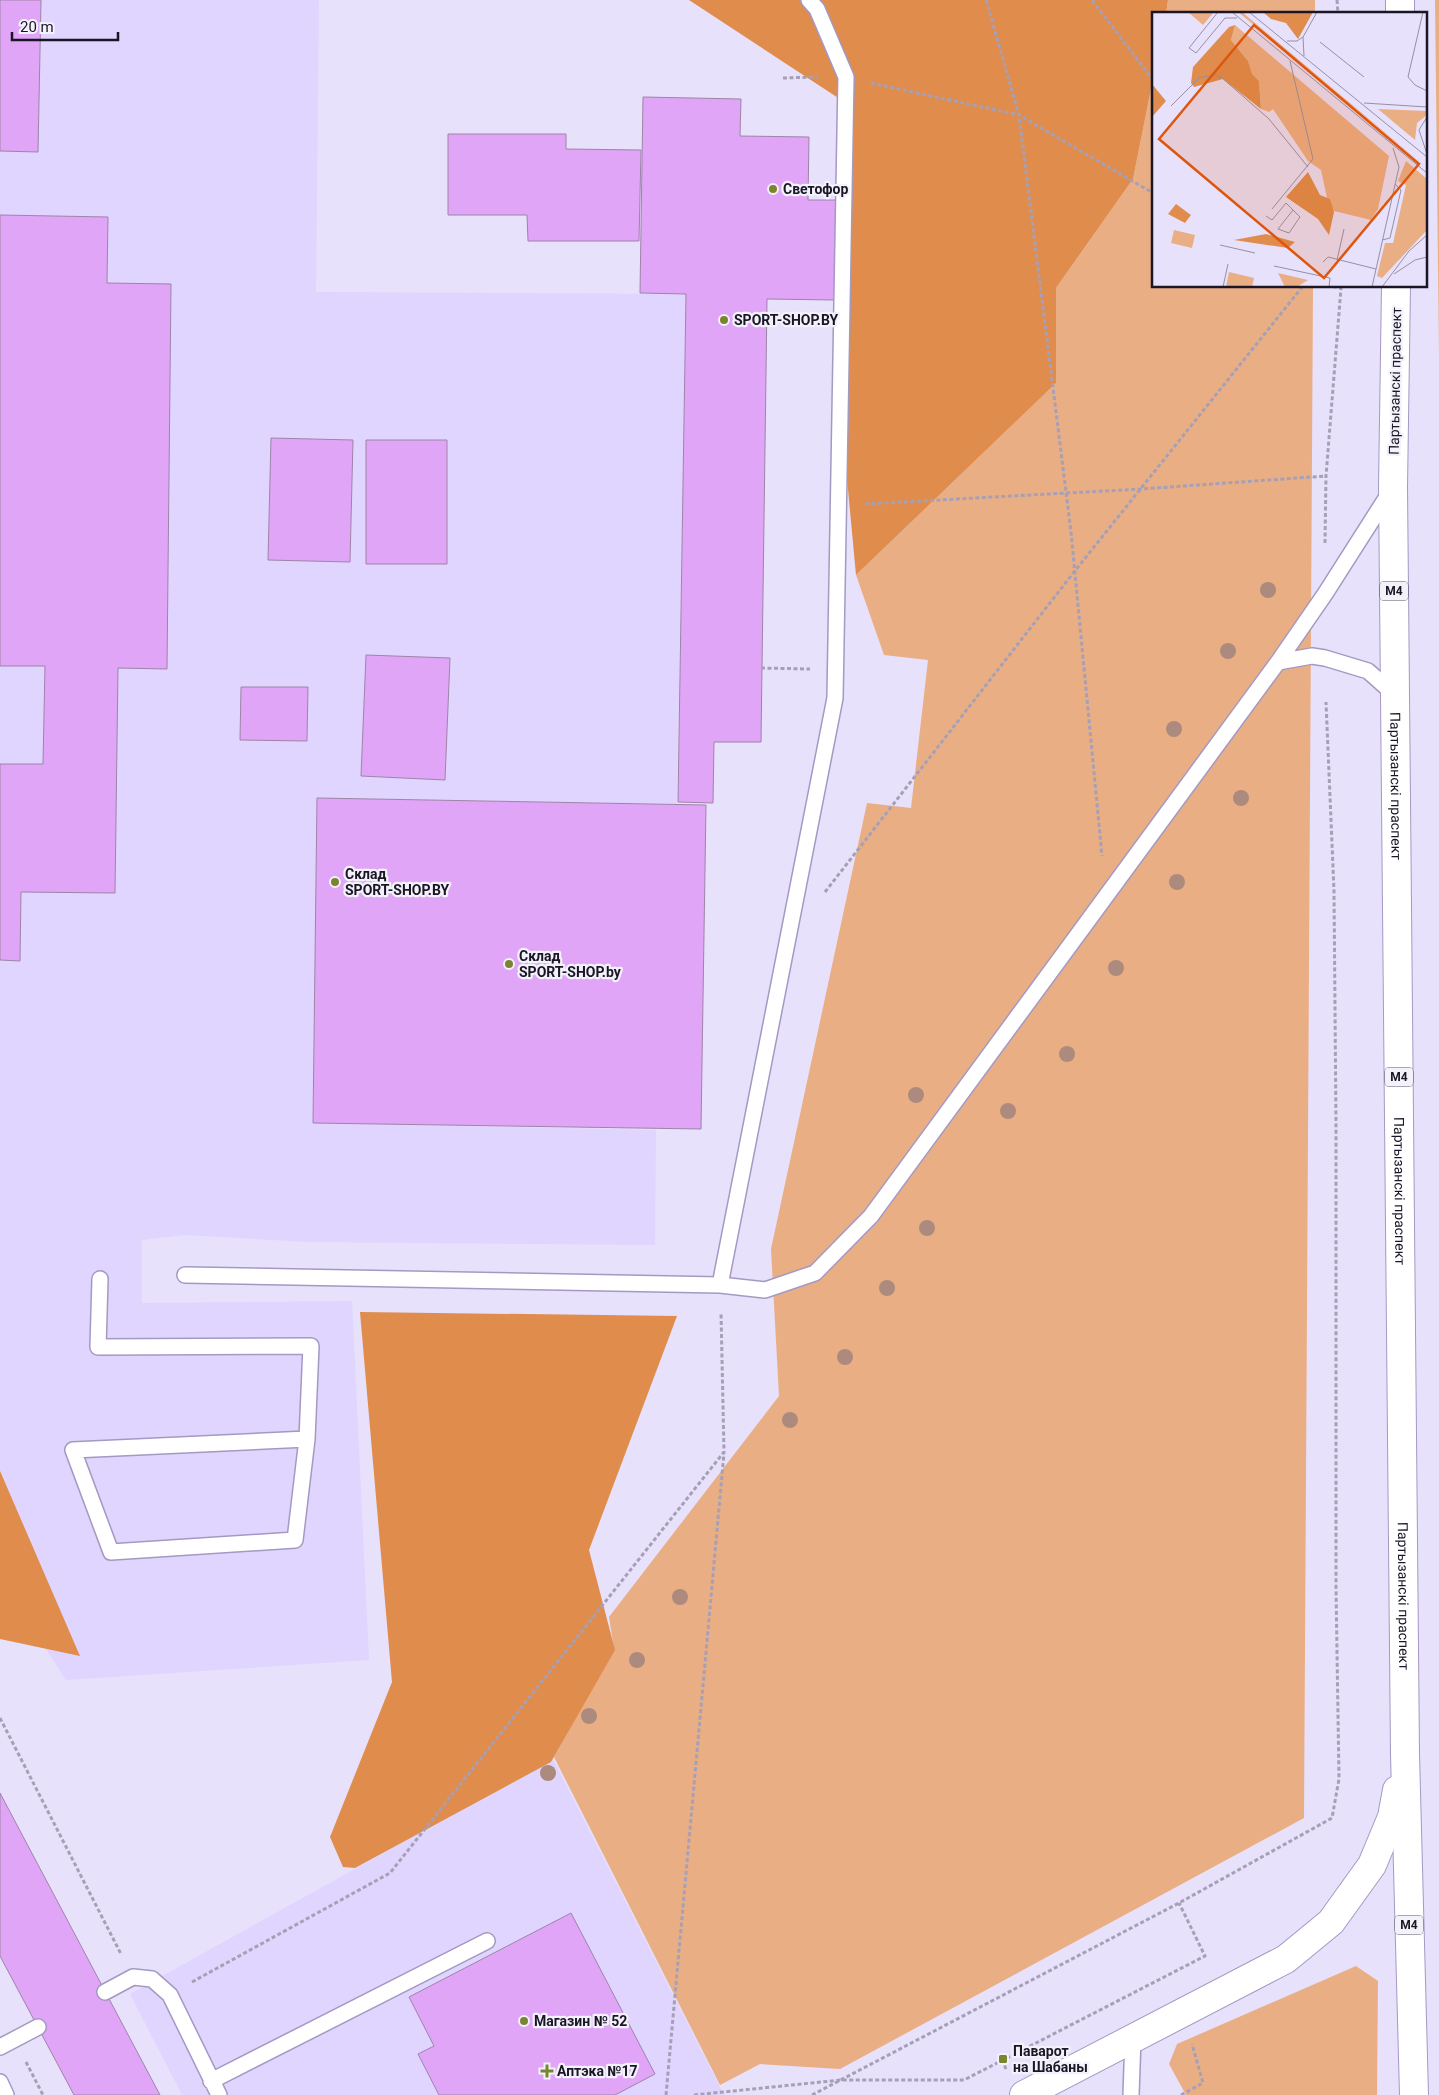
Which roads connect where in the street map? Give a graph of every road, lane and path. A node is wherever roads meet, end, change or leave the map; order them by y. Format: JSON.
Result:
{"nodes":[{"id":1,"x":809,"y":0,"type":"edge"},
{"id":2,"x":986,"y":0,"type":"edge"},
{"id":3,"x":1092,"y":0,"type":"edge"},
{"id":4,"x":846,"y":77,"type":"junction"},
{"id":5,"x":783,"y":78,"type":"dead end"},
{"id":6,"x":1152,"y":79,"type":"edge"},
{"id":7,"x":1019,"y":116,"type":"junction"},
{"id":8,"x":1152,"y":192,"type":"edge"},
{"id":9,"x":1301,"y":288,"type":"edge"},
{"id":10,"x":1341,"y":288,"type":"edge"},
{"id":11,"x":1396,"y":288,"type":"edge"},
{"id":12,"x":1326,"y":476,"type":"junction"},
{"id":13,"x":1393,"y":487,"type":"junction"},
{"id":14,"x":1142,"y":489,"type":"junction"},
{"id":15,"x":1066,"y":493,"type":"junction"},
{"id":16,"x":837,"y":506,"type":"junction"},
{"id":17,"x":1325,"y":545,"type":"dead end"},
{"id":18,"x":1074,"y":572,"type":"junction"},
{"id":19,"x":1278,"y":662,"type":"junction"},
{"id":20,"x":835,"y":667,"type":"junction"},
{"id":21,"x":761,"y":668,"type":"dead end"},
{"id":22,"x":1395,"y":695,"type":"junction"},
{"id":23,"x":1326,"y":702,"type":"dead end"},
{"id":24,"x":824,"y":893,"type":"dead end"},
{"id":25,"x":1106,"y":897,"type":"junction"},
{"id":26,"x":185,"y":1275,"type":"dead end"},
{"id":27,"x":100,"y":1279,"type":"dead end"},
{"id":28,"x":720,"y":1285,"type":"junction"},
{"id":29,"x":307,"y":1439,"type":"junction"},
{"id":30,"x":724,"y":1452,"type":"junction"},
{"id":31,"x":0,"y":1718,"type":"edge"},
{"id":32,"x":1405,"y":1754,"type":"junction"},
{"id":33,"x":1179,"y":1903,"type":"junction"},
{"id":34,"x":487,"y":1941,"type":"dead end"},
{"id":35,"x":133,"y":1977,"type":"junction"},
{"id":36,"x":105,"y":1992,"type":"dead end"},
{"id":37,"x":170,"y":1995,"type":"junction"},
{"id":38,"x":38,"y":2027,"type":"dead end"},
{"id":39,"x":1133,"y":2038,"type":"junction"},
{"id":40,"x":14,"y":2039,"type":"junction"},
{"id":41,"x":0,"y":2047,"type":"edge"},
{"id":42,"x":841,"y":2080,"type":"junction"},
{"id":43,"x":211,"y":2081,"type":"junction"},
{"id":44,"x":0,"y":2082,"type":"edge"},
{"id":45,"x":6,"y":2095,"type":"edge"},
{"id":46,"x":43,"y":2095,"type":"edge"},
{"id":47,"x":219,"y":2095,"type":"edge"},
{"id":48,"x":666,"y":2095,"type":"edge"},
{"id":49,"x":694,"y":2095,"type":"edge"},
{"id":50,"x":812,"y":2095,"type":"edge"},
{"id":51,"x":1024,"y":2095,"type":"edge"},
{"id":52,"x":1131,"y":2095,"type":"edge"},
{"id":53,"x":1414,"y":2095,"type":"edge"}],
"edges":[{"from":1,"to":4,"type":"lane"},
{"from":2,"to":7,"type":"path"},
{"from":3,"to":6,"type":"path"},
{"from":4,"to":5,"type":"path"},
{"from":4,"to":7,"type":"path"},
{"from":4,"to":16,"type":"lane"},
{"from":7,"to":8,"type":"path"},
{"from":7,"to":15,"type":"path"},
{"from":9,"to":14,"type":"path"},
{"from":10,"to":12,"type":"path"},
{"from":11,"to":13,"type":"highway","name":"Партызанскі праспект","number":"М4"},
{"from":12,"to":14,"type":"path"},
{"from":12,"to":17,"type":"path"},
{"from":13,"to":19,"type":"lane"},
{"from":13,"to":22,"type":"highway","name":"Партызанскі праспект","number":"М4"},
{"from":14,"to":15,"type":"path"},
{"from":14,"to":18,"type":"path"},
{"from":15,"to":16,"type":"path"},
{"from":15,"to":18,"type":"path"},
{"from":16,"to":20,"type":"lane"},
{"from":18,"to":24,"type":"path"},
{"from":18,"to":25,"type":"path"},
{"from":19,"to":22,"type":"lane"},
{"from":19,"to":25,"type":"lane"},
{"from":20,"to":21,"type":"path"},
{"from":20,"to":28,"type":"lane"},
{"from":22,"to":32,"type":"highway","name":"Партызанскі праспект","number":"М4"},
{"from":23,"to":33,"type":"path"},
{"from":25,"to":28,"type":"lane"},
{"from":26,"to":28,"type":"lane"},
{"from":27,"to":29,"type":"lane"},
{"from":28,"to":30,"type":"path"},
{"from":29,"to":29,"type":"lane"},
{"from":30,"to":37,"type":"path"},
{"from":30,"to":48,"type":"path"},
{"from":31,"to":35,"type":"path"},
{"from":32,"to":39,"type":"highway"},
{"from":32,"to":53,"type":"highway","name":"Партызанскі праспект","number":"М4"},
{"from":33,"to":42,"type":"path"},
{"from":33,"to":42,"type":"path"},
{"from":34,"to":43,"type":"lane"},
{"from":35,"to":36,"type":"lane"},
{"from":35,"to":37,"type":"lane"},
{"from":37,"to":43,"type":"lane"},
{"from":38,"to":40,"type":"lane"},
{"from":39,"to":51,"type":"highway"},
{"from":39,"to":52,"type":"lane"},
{"from":40,"to":41,"type":"lane"},
{"from":40,"to":46,"type":"path"},
{"from":42,"to":49,"type":"path"},
{"from":42,"to":50,"type":"path"},
{"from":43,"to":47,"type":"lane"},
{"from":44,"to":45,"type":"lane"}]}
